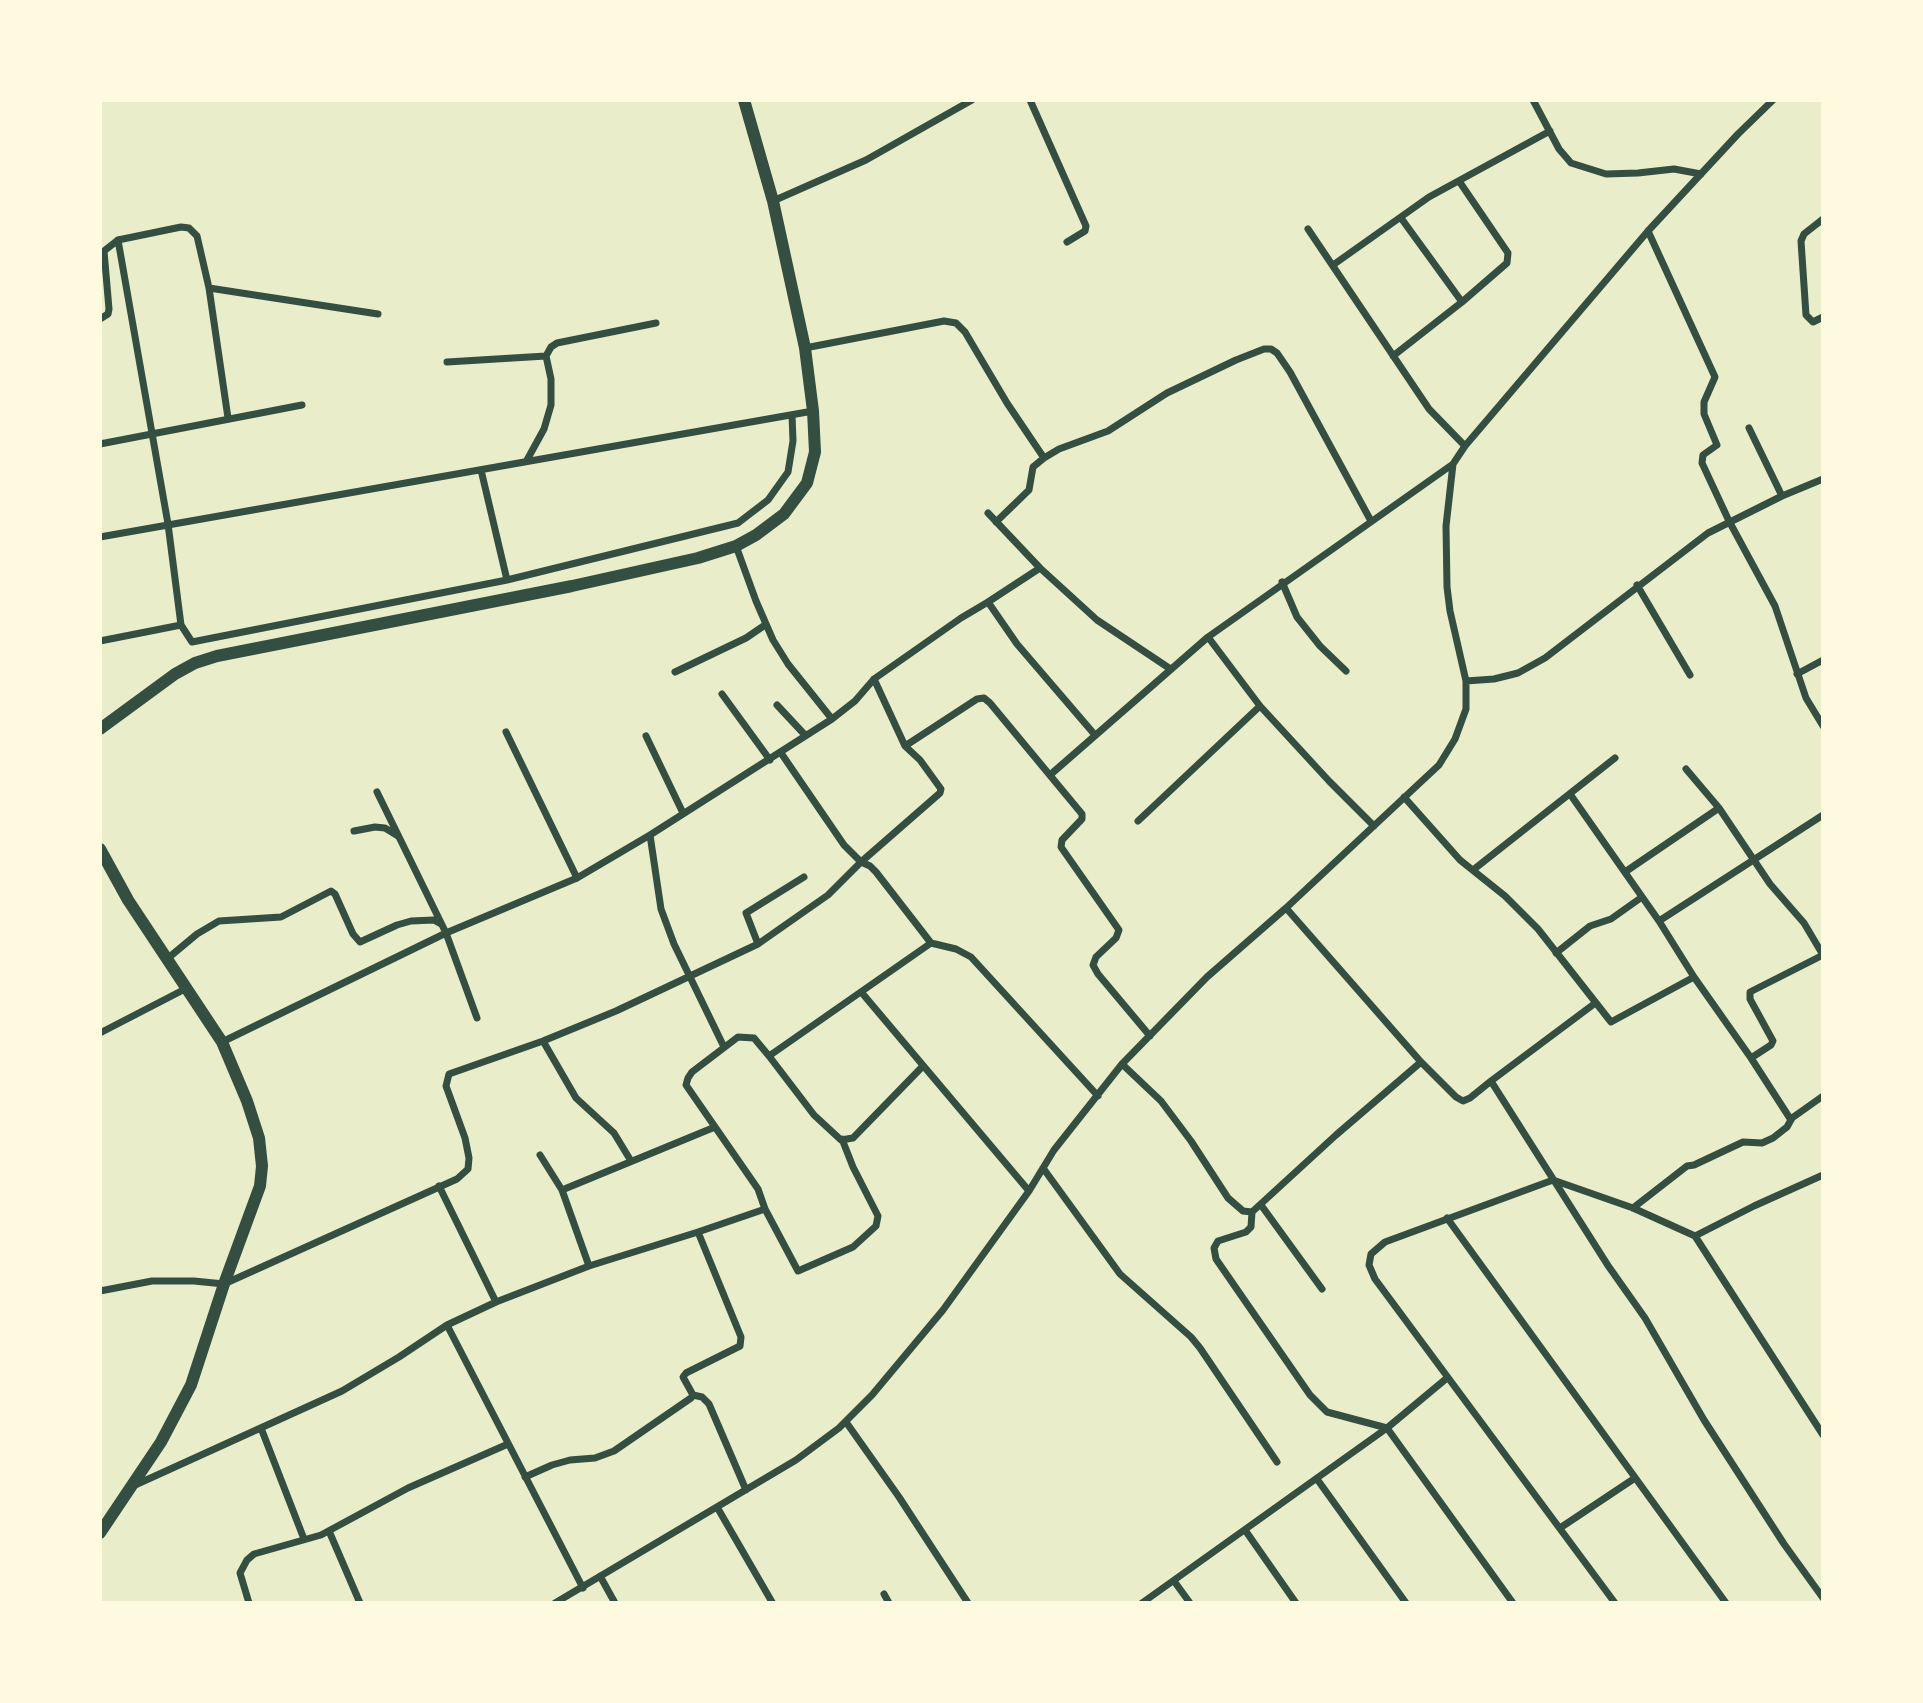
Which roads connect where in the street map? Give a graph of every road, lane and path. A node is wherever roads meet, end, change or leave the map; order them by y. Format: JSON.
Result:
{"nodes":[{"id":1,"x":744,"y":100,"type":"edge"},
{"id":2,"x":972,"y":100,"type":"edge"},
{"id":3,"x":1030,"y":100,"type":"edge"},
{"id":4,"x":1533,"y":100,"type":"edge"},
{"id":5,"x":1773,"y":100,"type":"edge"},
{"id":6,"x":1550,"y":131,"type":"junction"},
{"id":7,"x":1701,"y":174,"type":"junction"},
{"id":8,"x":1459,"y":181,"type":"junction"},
{"id":9,"x":773,"y":201,"type":"junction"},
{"id":10,"x":1401,"y":218,"type":"junction"},
{"id":11,"x":1823,"y":219,"type":"edge"},
{"id":12,"x":1308,"y":229,"type":"dead end"},
{"id":13,"x":1647,"y":231,"type":"junction"},
{"id":14,"x":118,"y":240,"type":"junction"},
{"id":15,"x":1067,"y":242,"type":"dead end"},
{"id":16,"x":1334,"y":265,"type":"junction"},
{"id":17,"x":209,"y":288,"type":"junction"},
{"id":18,"x":1462,"y":302,"type":"junction"},
{"id":19,"x":378,"y":314,"type":"dead end"},
{"id":20,"x":1823,"y":317,"type":"edge"},
{"id":21,"x":100,"y":319,"type":"edge"},
{"id":22,"x":656,"y":323,"type":"dead end"},
{"id":23,"x":805,"y":348,"type":"junction"},
{"id":24,"x":546,"y":356,"type":"junction"},
{"id":25,"x":1393,"y":356,"type":"junction"},
{"id":26,"x":447,"y":362,"type":"dead end"},
{"id":27,"x":302,"y":405,"type":"dead end"},
{"id":28,"x":813,"y":411,"type":"junction"},
{"id":29,"x":792,"y":415,"type":"junction"},
{"id":30,"x":228,"y":418,"type":"junction"},
{"id":31,"x":1749,"y":428,"type":"dead end"},
{"id":32,"x":151,"y":436,"type":"junction"},
{"id":33,"x":100,"y":444,"type":"edge"},
{"id":34,"x":1465,"y":446,"type":"junction"},
{"id":35,"x":1044,"y":458,"type":"junction"},
{"id":36,"x":527,"y":460,"type":"junction"},
{"id":37,"x":1453,"y":464,"type":"junction"},
{"id":38,"x":481,"y":470,"type":"junction"},
{"id":39,"x":1823,"y":479,"type":"edge"},
{"id":40,"x":1782,"y":496,"type":"junction"},
{"id":41,"x":988,"y":513,"type":"dead end"},
{"id":42,"x":1371,"y":521,"type":"junction"},
{"id":43,"x":996,"y":522,"type":"junction"},
{"id":44,"x":1729,"y":522,"type":"junction"},
{"id":45,"x":168,"y":524,"type":"junction"},
{"id":46,"x":100,"y":537,"type":"edge"},
{"id":47,"x":736,"y":546,"type":"junction"},
{"id":48,"x":1040,"y":568,"type":"junction"},
{"id":49,"x":507,"y":580,"type":"junction"},
{"id":50,"x":1282,"y":582,"type":"junction"},
{"id":51,"x":1637,"y":585,"type":"junction"},
{"id":52,"x":988,"y":602,"type":"junction"},
{"id":53,"x":181,"y":625,"type":"junction"},
{"id":54,"x":765,"y":625,"type":"junction"},
{"id":55,"x":1208,"y":636,"type":"junction"},
{"id":56,"x":100,"y":641,"type":"edge"},
{"id":57,"x":1823,"y":660,"type":"edge"},
{"id":58,"x":1169,"y":668,"type":"junction"},
{"id":59,"x":1346,"y":671,"type":"dead end"},
{"id":60,"x":675,"y":672,"type":"dead end"},
{"id":61,"x":1797,"y":674,"type":"junction"},
{"id":62,"x":1690,"y":676,"type":"dead end"},
{"id":63,"x":874,"y":679,"type":"junction"},
{"id":64,"x":1466,"y":681,"type":"junction"},
{"id":65,"x":722,"y":694,"type":"dead end"},
{"id":66,"x":777,"y":705,"type":"dead end"},
{"id":67,"x":1260,"y":706,"type":"junction"},
{"id":68,"x":832,"y":719,"type":"junction"},
{"id":69,"x":1823,"y":726,"type":"edge"},
{"id":70,"x":100,"y":729,"type":"edge"},
{"id":71,"x":506,"y":732,"type":"dead end"},
{"id":72,"x":805,"y":735,"type":"junction"},
{"id":73,"x":1095,"y":735,"type":"junction"},
{"id":74,"x":646,"y":736,"type":"dead end"},
{"id":75,"x":905,"y":746,"type":"junction"},
{"id":76,"x":781,"y":753,"type":"junction"},
{"id":77,"x":1615,"y":758,"type":"dead end"},
{"id":78,"x":770,"y":760,"type":"junction"},
{"id":79,"x":1686,"y":769,"type":"dead end"},
{"id":80,"x":1050,"y":775,"type":"junction"},
{"id":81,"x":377,"y":792,"type":"dead end"},
{"id":82,"x":1570,"y":794,"type":"junction"},
{"id":83,"x":1404,"y":797,"type":"junction"},
{"id":84,"x":1719,"y":808,"type":"junction"},
{"id":85,"x":683,"y":813,"type":"junction"},
{"id":86,"x":1823,"y":815,"type":"edge"},
{"id":87,"x":1138,"y":821,"type":"dead end"},
{"id":88,"x":1374,"y":826,"type":"junction"},
{"id":89,"x":354,"y":831,"type":"dead end"},
{"id":90,"x":650,"y":835,"type":"junction"},
{"id":91,"x":398,"y":836,"type":"junction"},
{"id":92,"x":100,"y":849,"type":"edge"},
{"id":93,"x":1756,"y":860,"type":"junction"},
{"id":94,"x":861,"y":862,"type":"junction"},
{"id":95,"x":1474,"y":870,"type":"junction"},
{"id":96,"x":1625,"y":872,"type":"junction"},
{"id":97,"x":804,"y":877,"type":"dead end"},
{"id":98,"x":577,"y":878,"type":"junction"},
{"id":99,"x":1642,"y":897,"type":"junction"},
{"id":100,"x":1286,"y":908,"type":"junction"},
{"id":101,"x":1659,"y":921,"type":"junction"},
{"id":102,"x":442,"y":924,"type":"junction"},
{"id":103,"x":446,"y":933,"type":"junction"},
{"id":104,"x":931,"y":943,"type":"junction"},
{"id":105,"x":758,"y":944,"type":"junction"},
{"id":106,"x":1556,"y":953,"type":"junction"},
{"id":107,"x":1823,"y":955,"type":"edge"},
{"id":108,"x":167,"y":959,"type":"junction"},
{"id":109,"x":690,"y":976,"type":"junction"},
{"id":110,"x":1694,"y":977,"type":"junction"},
{"id":111,"x":187,"y":988,"type":"junction"},
{"id":112,"x":862,"y":993,"type":"junction"},
{"id":113,"x":1594,"y":1004,"type":"junction"},
{"id":114,"x":477,"y":1018,"type":"dead end"},
{"id":115,"x":100,"y":1033,"type":"edge"},
{"id":116,"x":1150,"y":1036,"type":"junction"},
{"id":117,"x":543,"y":1041,"type":"junction"},
{"id":118,"x":222,"y":1042,"type":"junction"},
{"id":119,"x":724,"y":1047,"type":"junction"},
{"id":120,"x":769,"y":1056,"type":"junction"},
{"id":121,"x":1751,"y":1058,"type":"junction"},
{"id":122,"x":1421,"y":1062,"type":"junction"},
{"id":123,"x":1122,"y":1063,"type":"junction"},
{"id":124,"x":923,"y":1066,"type":"junction"},
{"id":125,"x":1490,"y":1081,"type":"junction"},
{"id":126,"x":1098,"y":1096,"type":"junction"},
{"id":127,"x":1823,"y":1096,"type":"edge"},
{"id":128,"x":1791,"y":1120,"type":"junction"},
{"id":129,"x":715,"y":1127,"type":"junction"},
{"id":130,"x":842,"y":1139,"type":"junction"},
{"id":131,"x":540,"y":1156,"type":"dead end"},
{"id":132,"x":631,"y":1161,"type":"junction"},
{"id":133,"x":1043,"y":1168,"type":"junction"},
{"id":134,"x":1823,"y":1175,"type":"edge"},
{"id":135,"x":1553,"y":1180,"type":"junction"},
{"id":136,"x":439,"y":1186,"type":"junction"},
{"id":137,"x":562,"y":1190,"type":"junction"},
{"id":138,"x":1029,"y":1191,"type":"junction"},
{"id":139,"x":1261,"y":1205,"type":"junction"},
{"id":140,"x":1633,"y":1208,"type":"junction"},
{"id":141,"x":765,"y":1209,"type":"junction"},
{"id":142,"x":1252,"y":1212,"type":"junction"},
{"id":143,"x":1447,"y":1218,"type":"junction"},
{"id":144,"x":698,"y":1232,"type":"junction"},
{"id":145,"x":1695,"y":1236,"type":"junction"},
{"id":146,"x":589,"y":1266,"type":"junction"},
{"id":147,"x":224,"y":1284,"type":"junction"},
{"id":148,"x":1322,"y":1289,"type":"dead end"},
{"id":149,"x":100,"y":1291,"type":"edge"},
{"id":150,"x":496,"y":1303,"type":"junction"},
{"id":151,"x":447,"y":1325,"type":"junction"},
{"id":152,"x":1447,"y":1378,"type":"junction"},
{"id":153,"x":693,"y":1395,"type":"junction"},
{"id":154,"x":846,"y":1422,"type":"junction"},
{"id":155,"x":261,"y":1428,"type":"junction"},
{"id":156,"x":1387,"y":1428,"type":"junction"},
{"id":157,"x":1823,"y":1435,"type":"edge"},
{"id":158,"x":508,"y":1444,"type":"junction"},
{"id":159,"x":1277,"y":1462,"type":"dead end"},
{"id":160,"x":525,"y":1476,"type":"junction"},
{"id":161,"x":1635,"y":1478,"type":"junction"},
{"id":162,"x":1317,"y":1479,"type":"junction"},
{"id":163,"x":131,"y":1487,"type":"junction"},
{"id":164,"x":746,"y":1490,"type":"junction"},
{"id":165,"x":717,"y":1507,"type":"junction"},
{"id":166,"x":1560,"y":1528,"type":"junction"},
{"id":167,"x":329,"y":1531,"type":"junction"},
{"id":168,"x":1245,"y":1531,"type":"junction"},
{"id":169,"x":100,"y":1534,"type":"edge"},
{"id":170,"x":304,"y":1539,"type":"junction"},
{"id":171,"x":600,"y":1576,"type":"junction"},
{"id":172,"x":1174,"y":1581,"type":"junction"},
{"id":173,"x":583,"y":1588,"type":"junction"},
{"id":174,"x":884,"y":1594,"type":"dead end"},
{"id":175,"x":1823,"y":1598,"type":"edge"},
{"id":176,"x":1613,"y":1600,"type":"edge"},
{"id":177,"x":772,"y":1602,"type":"edge"},
{"id":178,"x":249,"y":1603,"type":"edge"},
{"id":179,"x":360,"y":1603,"type":"edge"},
{"id":180,"x":555,"y":1603,"type":"edge"},
{"id":181,"x":615,"y":1603,"type":"edge"},
{"id":182,"x":889,"y":1603,"type":"edge"},
{"id":183,"x":968,"y":1603,"type":"edge"},
{"id":184,"x":1142,"y":1603,"type":"edge"},
{"id":185,"x":1190,"y":1603,"type":"edge"},
{"id":186,"x":1296,"y":1603,"type":"edge"},
{"id":187,"x":1406,"y":1603,"type":"edge"},
{"id":188,"x":1513,"y":1603,"type":"edge"},
{"id":189,"x":1602,"y":1603,"type":"edge"},
{"id":190,"x":1726,"y":1603,"type":"edge"}],
"edges":[{"from":1,"to":9,"type":"street"},
{"from":2,"to":9,"type":"street"},
{"from":3,"to":15,"type":"street"},
{"from":4,"to":6,"type":"street"},
{"from":5,"to":7,"type":"street"},
{"from":6,"to":7,"type":"street"},
{"from":6,"to":8,"type":"street"},
{"from":7,"to":13,"type":"street"},
{"from":8,"to":10,"type":"street"},
{"from":8,"to":18,"type":"street"},
{"from":9,"to":23,"type":"street"},
{"from":10,"to":16,"type":"street"},
{"from":10,"to":18,"type":"street"},
{"from":11,"to":20,"type":"street"},
{"from":12,"to":16,"type":"street"},
{"from":13,"to":34,"type":"street"},
{"from":13,"to":44,"type":"street"},
{"from":14,"to":17,"type":"street"},
{"from":14,"to":21,"type":"street"},
{"from":14,"to":32,"type":"street"},
{"from":16,"to":25,"type":"street"},
{"from":17,"to":19,"type":"street"},
{"from":17,"to":30,"type":"street"},
{"from":18,"to":25,"type":"street"},
{"from":22,"to":24,"type":"street"},
{"from":23,"to":28,"type":"street"},
{"from":23,"to":35,"type":"street"},
{"from":24,"to":26,"type":"street"},
{"from":24,"to":36,"type":"street"},
{"from":25,"to":34,"type":"street"},
{"from":27,"to":30,"type":"street"},
{"from":28,"to":29,"type":"street"},
{"from":28,"to":47,"type":"street"},
{"from":29,"to":36,"type":"street"},
{"from":29,"to":49,"type":"street"},
{"from":30,"to":32,"type":"street"},
{"from":31,"to":40,"type":"street"},
{"from":32,"to":33,"type":"street"},
{"from":32,"to":45,"type":"street"},
{"from":34,"to":37,"type":"street"},
{"from":35,"to":42,"type":"street"},
{"from":35,"to":43,"type":"street"},
{"from":36,"to":38,"type":"street"},
{"from":37,"to":42,"type":"street"},
{"from":37,"to":64,"type":"street"},
{"from":38,"to":45,"type":"street"},
{"from":38,"to":49,"type":"street"},
{"from":39,"to":40,"type":"street"},
{"from":40,"to":44,"type":"street"},
{"from":41,"to":43,"type":"street"},
{"from":42,"to":50,"type":"street"},
{"from":43,"to":48,"type":"street"},
{"from":44,"to":51,"type":"street"},
{"from":44,"to":61,"type":"street"},
{"from":45,"to":46,"type":"street"},
{"from":45,"to":53,"type":"street"},
{"from":47,"to":54,"type":"street"},
{"from":47,"to":70,"type":"street"},
{"from":48,"to":52,"type":"street"},
{"from":48,"to":58,"type":"street"},
{"from":49,"to":53,"type":"street"},
{"from":50,"to":55,"type":"street"},
{"from":50,"to":59,"type":"street"},
{"from":51,"to":62,"type":"street"},
{"from":51,"to":64,"type":"street"},
{"from":52,"to":63,"type":"street"},
{"from":52,"to":73,"type":"street"},
{"from":53,"to":56,"type":"street"},
{"from":54,"to":60,"type":"street"},
{"from":54,"to":68,"type":"street"},
{"from":55,"to":58,"type":"street"},
{"from":55,"to":67,"type":"street"},
{"from":57,"to":61,"type":"street"},
{"from":58,"to":73,"type":"street"},
{"from":61,"to":69,"type":"street"},
{"from":63,"to":68,"type":"street"},
{"from":63,"to":75,"type":"street"},
{"from":64,"to":83,"type":"street"},
{"from":65,"to":78,"type":"street"},
{"from":66,"to":72,"type":"street"},
{"from":67,"to":87,"type":"street"},
{"from":67,"to":88,"type":"street"},
{"from":68,"to":72,"type":"street"},
{"from":71,"to":98,"type":"street"},
{"from":72,"to":76,"type":"street"},
{"from":73,"to":80,"type":"street"},
{"from":74,"to":85,"type":"street"},
{"from":75,"to":80,"type":"street"},
{"from":75,"to":94,"type":"street"},
{"from":76,"to":78,"type":"street"},
{"from":76,"to":94,"type":"street"},
{"from":77,"to":82,"type":"street"},
{"from":78,"to":85,"type":"street"},
{"from":79,"to":84,"type":"street"},
{"from":80,"to":116,"type":"street"},
{"from":81,"to":91,"type":"street"},
{"from":82,"to":95,"type":"street"},
{"from":82,"to":96,"type":"street"},
{"from":83,"to":88,"type":"street"},
{"from":83,"to":95,"type":"street"},
{"from":84,"to":93,"type":"street"},
{"from":84,"to":96,"type":"street"},
{"from":85,"to":90,"type":"street"},
{"from":86,"to":93,"type":"street"},
{"from":88,"to":100,"type":"street"},
{"from":89,"to":91,"type":"street"},
{"from":90,"to":98,"type":"street"},
{"from":90,"to":109,"type":"street"},
{"from":91,"to":102,"type":"street"},
{"from":92,"to":108,"type":"street"},
{"from":93,"to":101,"type":"street"},
{"from":93,"to":107,"type":"street"},
{"from":94,"to":104,"type":"street"},
{"from":94,"to":105,"type":"street"},
{"from":95,"to":106,"type":"street"},
{"from":96,"to":99,"type":"street"},
{"from":97,"to":105,"type":"street"},
{"from":98,"to":103,"type":"street"},
{"from":99,"to":101,"type":"street"},
{"from":99,"to":106,"type":"street"},
{"from":100,"to":116,"type":"street"},
{"from":100,"to":122,"type":"street"},
{"from":101,"to":110,"type":"street"},
{"from":102,"to":103,"type":"street"},
{"from":102,"to":108,"type":"street"},
{"from":103,"to":114,"type":"street"},
{"from":103,"to":118,"type":"street"},
{"from":104,"to":112,"type":"street"},
{"from":104,"to":126,"type":"street"},
{"from":105,"to":109,"type":"street"},
{"from":106,"to":113,"type":"street"},
{"from":107,"to":121,"type":"street"},
{"from":108,"to":111,"type":"street"},
{"from":109,"to":117,"type":"street"},
{"from":109,"to":119,"type":"street"},
{"from":110,"to":113,"type":"street"},
{"from":110,"to":121,"type":"street"},
{"from":111,"to":115,"type":"street"},
{"from":111,"to":118,"type":"street"},
{"from":112,"to":120,"type":"street"},
{"from":112,"to":124,"type":"street"},
{"from":113,"to":125,"type":"street"},
{"from":116,"to":123,"type":"street"},
{"from":117,"to":132,"type":"street"},
{"from":117,"to":136,"type":"street"},
{"from":118,"to":147,"type":"street"},
{"from":119,"to":120,"type":"street"},
{"from":119,"to":129,"type":"street"},
{"from":120,"to":130,"type":"street"},
{"from":121,"to":128,"type":"street"},
{"from":122,"to":125,"type":"street"},
{"from":122,"to":139,"type":"street"},
{"from":123,"to":126,"type":"street"},
{"from":123,"to":142,"type":"street"},
{"from":124,"to":130,"type":"street"},
{"from":124,"to":138,"type":"street"},
{"from":125,"to":135,"type":"street"},
{"from":126,"to":133,"type":"street"},
{"from":127,"to":128,"type":"street"},
{"from":128,"to":140,"type":"street"},
{"from":129,"to":132,"type":"street"},
{"from":129,"to":141,"type":"street"},
{"from":130,"to":141,"type":"street"},
{"from":131,"to":137,"type":"street"},
{"from":132,"to":137,"type":"street"},
{"from":133,"to":138,"type":"street"},
{"from":133,"to":159,"type":"street"},
{"from":134,"to":145,"type":"street"},
{"from":135,"to":140,"type":"street"},
{"from":135,"to":143,"type":"street"},
{"from":135,"to":175,"type":"street"},
{"from":136,"to":147,"type":"street"},
{"from":136,"to":150,"type":"street"},
{"from":137,"to":146,"type":"street"},
{"from":138,"to":154,"type":"street"},
{"from":139,"to":142,"type":"street"},
{"from":139,"to":148,"type":"street"},
{"from":140,"to":145,"type":"street"},
{"from":141,"to":144,"type":"street"},
{"from":142,"to":156,"type":"street"},
{"from":143,"to":152,"type":"street"},
{"from":143,"to":161,"type":"street"},
{"from":144,"to":146,"type":"street"},
{"from":144,"to":153,"type":"street"},
{"from":145,"to":157,"type":"street"},
{"from":146,"to":150,"type":"street"},
{"from":147,"to":149,"type":"street"},
{"from":147,"to":163,"type":"street"},
{"from":150,"to":151,"type":"street"},
{"from":151,"to":155,"type":"street"},
{"from":151,"to":158,"type":"street"},
{"from":152,"to":156,"type":"street"},
{"from":152,"to":166,"type":"street"},
{"from":153,"to":160,"type":"street"},
{"from":153,"to":164,"type":"street"},
{"from":154,"to":164,"type":"street"},
{"from":154,"to":183,"type":"street"},
{"from":155,"to":163,"type":"street"},
{"from":155,"to":170,"type":"street"},
{"from":156,"to":162,"type":"street"},
{"from":156,"to":188,"type":"street"},
{"from":158,"to":160,"type":"street"},
{"from":158,"to":167,"type":"street"},
{"from":160,"to":173,"type":"street"},
{"from":161,"to":166,"type":"street"},
{"from":161,"to":190,"type":"street"},
{"from":162,"to":168,"type":"street"},
{"from":162,"to":187,"type":"street"},
{"from":163,"to":169,"type":"street"},
{"from":164,"to":165,"type":"street"},
{"from":165,"to":171,"type":"street"},
{"from":165,"to":177,"type":"street"},
{"from":166,"to":176,"type":"street"},
{"from":167,"to":170,"type":"street"},
{"from":167,"to":179,"type":"street"},
{"from":168,"to":172,"type":"street"},
{"from":168,"to":186,"type":"street"},
{"from":170,"to":178,"type":"street"},
{"from":171,"to":173,"type":"street"},
{"from":171,"to":181,"type":"street"},
{"from":172,"to":184,"type":"street"},
{"from":172,"to":185,"type":"street"},
{"from":173,"to":180,"type":"street"},
{"from":174,"to":182,"type":"street"},
{"from":176,"to":189,"type":"street"}]}
